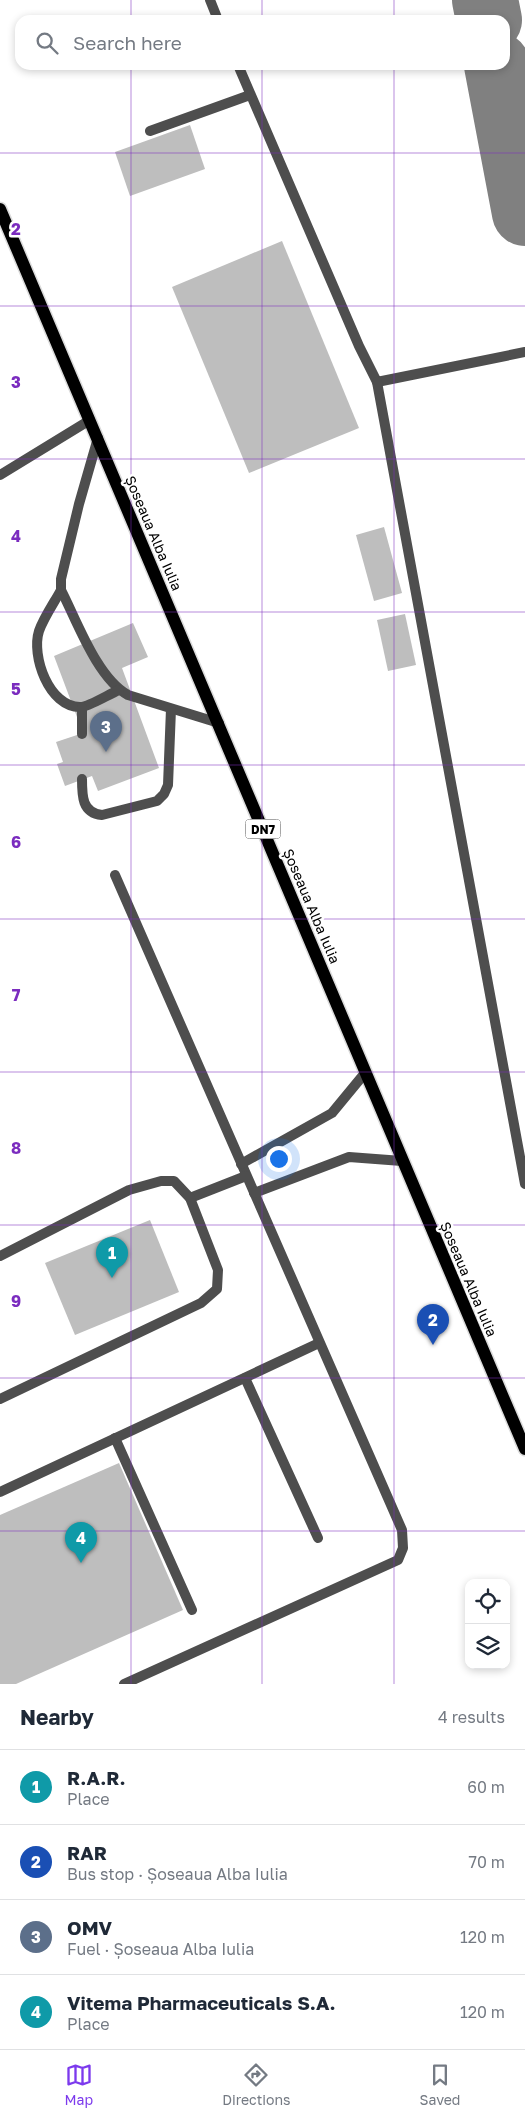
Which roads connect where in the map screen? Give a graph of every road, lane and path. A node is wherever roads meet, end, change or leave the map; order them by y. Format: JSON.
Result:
{"nodes":[{"id":1,"x":210,"y":0,"type":"edge"},
{"id":2,"x":216,"y":15,"type":"edge"},
{"id":3,"x":240,"y":70,"type":"edge"},
{"id":4,"x":250,"y":95,"type":"junction"},
{"id":5,"x":150,"y":130,"type":"dead end"},
{"id":6,"x":1,"y":216,"type":"edge"},
{"id":7,"x":525,"y":352,"type":"edge"},
{"id":8,"x":376,"y":382,"type":"junction"},
{"id":9,"x":90,"y":420,"type":"junction"},
{"id":10,"x":98,"y":438,"type":"junction"},
{"id":11,"x":0,"y":475,"type":"edge"},
{"id":12,"x":61,"y":590,"type":"junction"},
{"id":13,"x":119,"y":690,"type":"junction"},
{"id":14,"x":82,"y":707,"type":"junction"},
{"id":15,"x":171,"y":709,"type":"junction"},
{"id":16,"x":219,"y":724,"type":"junction"},
{"id":17,"x":82,"y":734,"type":"dead end"},
{"id":18,"x":82,"y":780,"type":"dead end"},
{"id":19,"x":115,"y":875,"type":"dead end"},
{"id":20,"x":365,"y":1073,"type":"junction"},
{"id":21,"x":402,"y":1161,"type":"junction"},
{"id":22,"x":241,"y":1164,"type":"junction"},
{"id":23,"x":246,"y":1176,"type":"junction"},
{"id":24,"x":525,"y":1184,"type":"edge"},
{"id":25,"x":254,"y":1193,"type":"junction"},
{"id":26,"x":190,"y":1198,"type":"junction"},
{"id":27,"x":0,"y":1256,"type":"edge"},
{"id":28,"x":320,"y":1343,"type":"junction"},
{"id":29,"x":245,"y":1378,"type":"junction"},
{"id":30,"x":0,"y":1398,"type":"edge"},
{"id":31,"x":116,"y":1438,"type":"junction"},
{"id":32,"x":525,"y":1449,"type":"edge"},
{"id":33,"x":0,"y":1492,"type":"edge"},
{"id":34,"x":318,"y":1538,"type":"dead end"},
{"id":35,"x":192,"y":1610,"type":"dead end"},
{"id":36,"x":124,"y":1684,"type":"edge"}],
"edges":[{"from":1,"to":2,"type":"street"},
{"from":3,"to":4,"type":"street"},
{"from":4,"to":5,"type":"street"},
{"from":4,"to":8,"type":"street"},
{"from":6,"to":9,"type":"main road","name":"Șoseaua Alba Iulia","number":"DN7"},
{"from":7,"to":8,"type":"street"},
{"from":8,"to":24,"type":"street"},
{"from":9,"to":10,"type":"main road","name":"Șoseaua Alba Iulia","number":"DN7"},
{"from":9,"to":11,"type":"street"},
{"from":10,"to":12,"type":"street"},
{"from":10,"to":16,"type":"main road","name":"Șoseaua Alba Iulia","number":"DN7"},
{"from":12,"to":13,"type":"street"},
{"from":12,"to":14,"type":"street"},
{"from":13,"to":14,"type":"street"},
{"from":13,"to":15,"type":"street"},
{"from":14,"to":17,"type":"street"},
{"from":15,"to":16,"type":"street"},
{"from":15,"to":18,"type":"street"},
{"from":16,"to":20,"type":"main road","name":"Șoseaua Alba Iulia","number":"DN7"},
{"from":19,"to":22,"type":"street"},
{"from":20,"to":21,"type":"main road","name":"Șoseaua Alba Iulia","number":"DN7"},
{"from":20,"to":22,"type":"street"},
{"from":21,"to":25,"type":"street"},
{"from":21,"to":32,"type":"main road","name":"Șoseaua Alba Iulia","number":"DN7"},
{"from":22,"to":23,"type":"street"},
{"from":23,"to":25,"type":"street"},
{"from":23,"to":26,"type":"street"},
{"from":25,"to":28,"type":"street"},
{"from":26,"to":27,"type":"street"},
{"from":26,"to":30,"type":"street"},
{"from":28,"to":29,"type":"street"},
{"from":28,"to":36,"type":"street"},
{"from":29,"to":31,"type":"street"},
{"from":29,"to":34,"type":"street"},
{"from":31,"to":33,"type":"street"},
{"from":31,"to":35,"type":"street"}]}
